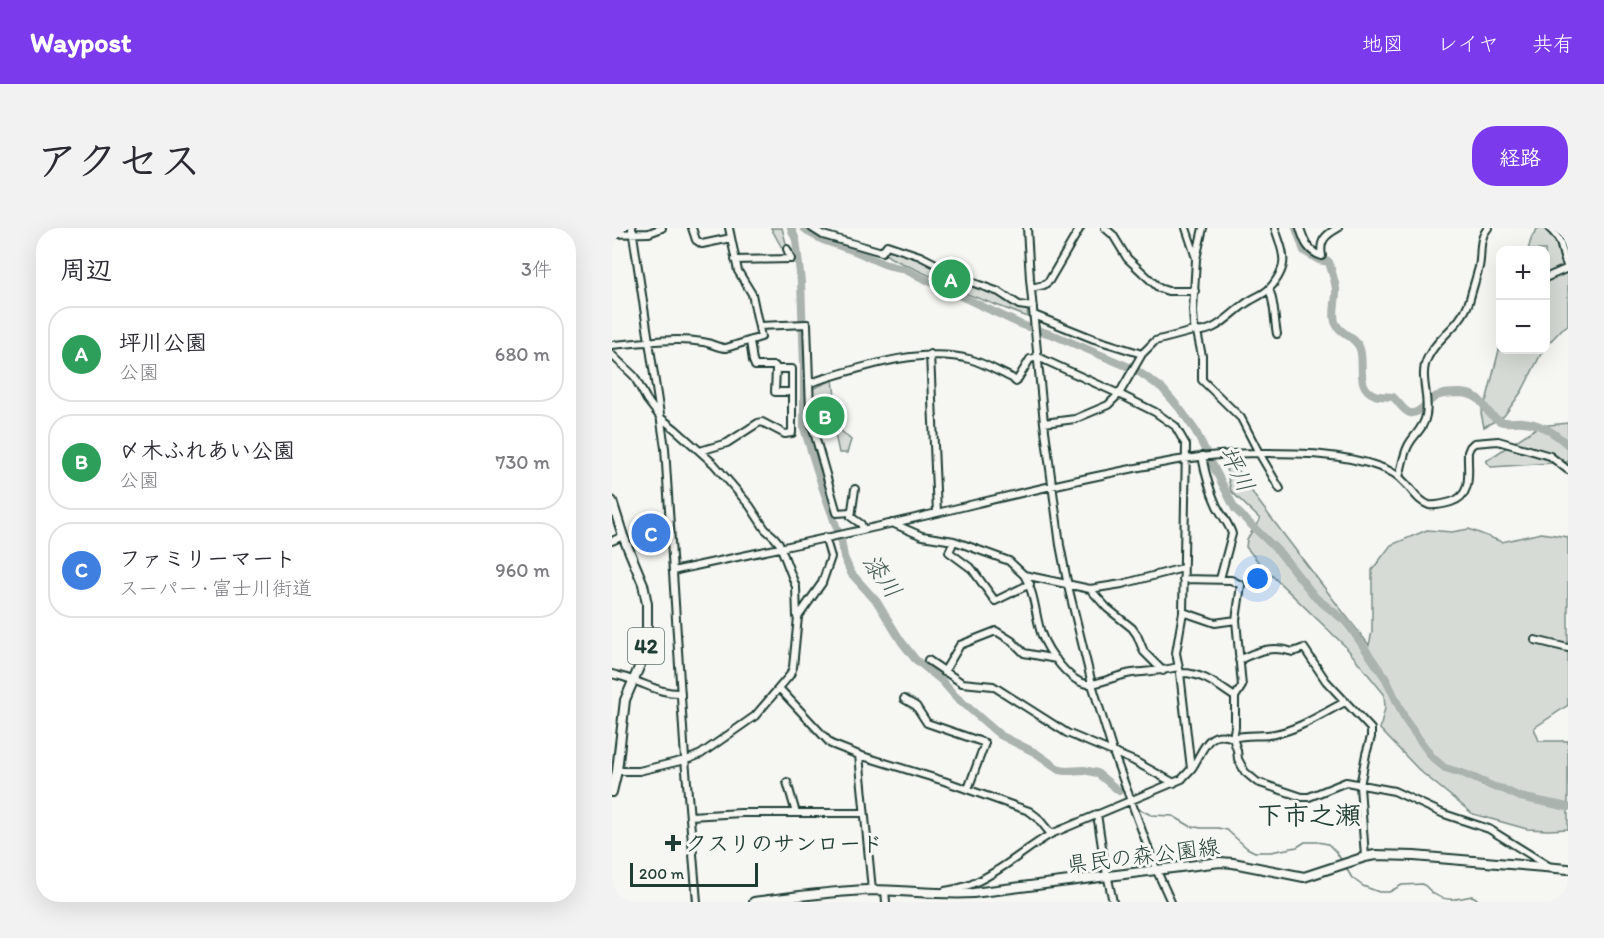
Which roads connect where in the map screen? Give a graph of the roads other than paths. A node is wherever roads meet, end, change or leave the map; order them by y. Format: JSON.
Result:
{"nodes":[{"id":1,"x":662,"y":228,"type":"edge"},
{"id":2,"x":692,"y":228,"type":"edge"},
{"id":3,"x":729,"y":228,"type":"edge"},
{"id":4,"x":812,"y":228,"type":"edge"},
{"id":5,"x":1027,"y":228,"type":"edge"},
{"id":6,"x":1080,"y":228,"type":"edge"},
{"id":7,"x":1105,"y":228,"type":"edge"},
{"id":8,"x":1186,"y":228,"type":"edge"},
{"id":9,"x":1203,"y":228,"type":"edge"},
{"id":10,"x":1275,"y":228,"type":"edge"},
{"id":11,"x":1300,"y":228,"type":"edge"},
{"id":12,"x":1338,"y":228,"type":"edge"},
{"id":13,"x":1488,"y":228,"type":"edge"},
{"id":14,"x":1549,"y":228,"type":"edge"},
{"id":15,"x":632,"y":230,"type":"edge"},
{"id":16,"x":612,"y":234,"type":"edge"},
{"id":17,"x":730,"y":238,"type":"junction"},
{"id":18,"x":787,"y":249,"type":"dead end"},
{"id":19,"x":1196,"y":259,"type":"junction"},
{"id":20,"x":735,"y":260,"type":"junction"},
{"id":21,"x":1568,"y":268,"type":"edge"},
{"id":22,"x":1550,"y":276,"type":"edge"},
{"id":23,"x":1031,"y":288,"type":"junction"},
{"id":24,"x":1269,"y":289,"type":"junction"},
{"id":25,"x":1195,"y":291,"type":"junction"},
{"id":26,"x":1033,"y":307,"type":"junction"},
{"id":27,"x":1034,"y":315,"type":"junction"},
{"id":28,"x":759,"y":326,"type":"junction"},
{"id":29,"x":1197,"y":332,"type":"junction"},
{"id":30,"x":1277,"y":334,"type":"dead end"},
{"id":31,"x":650,"y":341,"type":"junction"},
{"id":32,"x":750,"y":341,"type":"junction"},
{"id":33,"x":612,"y":345,"type":"edge"},
{"id":34,"x":930,"y":354,"type":"junction"},
{"id":35,"x":1142,"y":354,"type":"junction"},
{"id":36,"x":612,"y":355,"type":"edge"},
{"id":37,"x":1038,"y":357,"type":"junction"},
{"id":38,"x":776,"y":369,"type":"junction"},
{"id":39,"x":809,"y":383,"type":"junction"},
{"id":40,"x":792,"y":392,"type":"junction"},
{"id":41,"x":1119,"y":394,"type":"junction"},
{"id":42,"x":661,"y":418,"type":"junction"},
{"id":43,"x":1044,"y":423,"type":"junction"},
{"id":44,"x":700,"y":452,"type":"junction"},
{"id":45,"x":1259,"y":453,"type":"junction"},
{"id":46,"x":1208,"y":456,"type":"junction"},
{"id":47,"x":1186,"y":458,"type":"junction"},
{"id":48,"x":1568,"y":470,"type":"edge"},
{"id":49,"x":1400,"y":477,"type":"junction"},
{"id":50,"x":1052,"y":486,"type":"junction"},
{"id":51,"x":855,"y":489,"type":"dead end"},
{"id":52,"x":1280,"y":489,"type":"dead end"},
{"id":53,"x":612,"y":502,"type":"edge"},
{"id":54,"x":851,"y":512,"type":"junction"},
{"id":55,"x":937,"y":513,"type":"junction"},
{"id":56,"x":891,"y":523,"type":"junction"},
{"id":57,"x":863,"y":529,"type":"junction"},
{"id":58,"x":623,"y":536,"type":"junction"},
{"id":59,"x":828,"y":536,"type":"junction"},
{"id":60,"x":954,"y":541,"type":"junction"},
{"id":61,"x":612,"y":542,"type":"edge"},
{"id":62,"x":781,"y":547,"type":"junction"},
{"id":63,"x":1183,"y":568,"type":"junction"},
{"id":64,"x":673,"y":571,"type":"junction"},
{"id":65,"x":1024,"y":575,"type":"junction"},
{"id":66,"x":1183,"y":579,"type":"junction"},
{"id":67,"x":1220,"y":579,"type":"junction"},
{"id":68,"x":1030,"y":584,"type":"junction"},
{"id":69,"x":1068,"y":586,"type":"junction"},
{"id":70,"x":1090,"y":589,"type":"junction"},
{"id":71,"x":1183,"y":612,"type":"junction"},
{"id":72,"x":798,"y":617,"type":"junction"},
{"id":73,"x":1236,"y":620,"type":"junction"},
{"id":74,"x":1536,"y":640,"type":"dead end"},
{"id":75,"x":1568,"y":648,"type":"edge"},
{"id":76,"x":1056,"y":659,"type":"junction"},
{"id":77,"x":928,"y":660,"type":"dead end"},
{"id":78,"x":1239,"y":660,"type":"junction"},
{"id":79,"x":1179,"y":670,"type":"junction"},
{"id":80,"x":1163,"y":671,"type":"junction"},
{"id":81,"x":944,"y":672,"type":"junction"},
{"id":82,"x":612,"y":674,"type":"edge"},
{"id":83,"x":633,"y":680,"type":"junction"},
{"id":84,"x":1092,"y":684,"type":"junction"},
{"id":85,"x":778,"y":688,"type":"junction"},
{"id":86,"x":681,"y":693,"type":"junction"},
{"id":87,"x":1235,"y":697,"type":"junction"},
{"id":88,"x":904,"y":699,"type":"dead end"},
{"id":89,"x":1345,"y":702,"type":"junction"},
{"id":90,"x":1233,"y":738,"type":"junction"},
{"id":91,"x":1113,"y":752,"type":"junction"},
{"id":92,"x":859,"y":755,"type":"junction"},
{"id":93,"x":685,"y":759,"type":"junction"},
{"id":94,"x":1191,"y":769,"type":"junction"},
{"id":95,"x":617,"y":771,"type":"junction"},
{"id":96,"x":787,"y":782,"type":"dead end"},
{"id":97,"x":1174,"y":783,"type":"junction"},
{"id":98,"x":1360,"y":786,"type":"junction"},
{"id":99,"x":968,"y":789,"type":"junction"},
{"id":100,"x":612,"y":792,"type":"edge"},
{"id":101,"x":1129,"y":800,"type":"junction"},
{"id":102,"x":796,"y":813,"type":"junction"},
{"id":103,"x":864,"y":813,"type":"junction"},
{"id":104,"x":1097,"y":814,"type":"junction"},
{"id":105,"x":690,"y":816,"type":"junction"},
{"id":106,"x":1051,"y":834,"type":"junction"},
{"id":107,"x":1362,"y":858,"type":"junction"},
{"id":108,"x":1551,"y":867,"type":"junction"},
{"id":109,"x":1156,"y":869,"type":"junction"},
{"id":110,"x":1568,"y":869,"type":"edge"},
{"id":111,"x":1108,"y":876,"type":"junction"},
{"id":112,"x":872,"y":890,"type":"junction"},
{"id":113,"x":885,"y":890,"type":"junction"},
{"id":114,"x":937,"y":893,"type":"junction"},
{"id":115,"x":974,"y":898,"type":"edge"},
{"id":116,"x":697,"y":902,"type":"edge"},
{"id":117,"x":754,"y":902,"type":"edge"},
{"id":118,"x":886,"y":902,"type":"edge"},
{"id":119,"x":1113,"y":902,"type":"edge"},
{"id":120,"x":1171,"y":902,"type":"edge"}],
"edges":[{"from":1,"to":15,"type":"street"},
{"from":2,"to":17,"type":"street"},
{"from":3,"to":17,"type":"street"},
{"from":4,"to":26,"type":"street"},
{"from":5,"to":23,"type":"street"},
{"from":6,"to":23,"type":"street"},
{"from":7,"to":25,"type":"street"},
{"from":8,"to":19,"type":"street"},
{"from":9,"to":19,"type":"street"},
{"from":10,"to":24,"type":"street"},
{"from":11,"to":12,"type":"street"},
{"from":13,"to":49,"type":"street"},
{"from":14,"to":21,"type":"street"},
{"from":15,"to":16,"type":"street"},
{"from":15,"to":31,"type":"street"},
{"from":17,"to":20,"type":"street"},
{"from":18,"to":20,"type":"street"},
{"from":19,"to":25,"type":"street"},
{"from":20,"to":28,"type":"street"},
{"from":21,"to":22,"type":"street"},
{"from":23,"to":26,"type":"street"},
{"from":24,"to":29,"type":"street"},
{"from":24,"to":30,"type":"street"},
{"from":25,"to":29,"type":"street"},
{"from":26,"to":27,"type":"street"},
{"from":27,"to":35,"type":"street"},
{"from":27,"to":37,"type":"street"},
{"from":28,"to":32,"type":"street"},
{"from":28,"to":39,"type":"street"},
{"from":29,"to":35,"type":"street"},
{"from":29,"to":45,"type":"street"},
{"from":31,"to":32,"type":"street"},
{"from":31,"to":33,"type":"street"},
{"from":31,"to":42,"type":"street"},
{"from":32,"to":38,"type":"street"},
{"from":34,"to":37,"type":"street"},
{"from":34,"to":39,"type":"street"},
{"from":34,"to":55,"type":"street"},
{"from":35,"to":41,"type":"street"},
{"from":36,"to":42,"type":"street"},
{"from":37,"to":41,"type":"street"},
{"from":37,"to":43,"type":"street"},
{"from":38,"to":40,"type":"street"},
{"from":38,"to":40,"type":"street"},
{"from":39,"to":54,"type":"street"},
{"from":40,"to":44,"type":"street"},
{"from":41,"to":43,"type":"street"},
{"from":41,"to":47,"type":"street"},
{"from":42,"to":44,"type":"street"},
{"from":42,"to":64,"type":"street"},
{"from":43,"to":50,"type":"street"},
{"from":44,"to":62,"type":"street"},
{"from":45,"to":46,"type":"street"},
{"from":45,"to":49,"type":"street"},
{"from":45,"to":52,"type":"street"},
{"from":46,"to":47,"type":"street"},
{"from":46,"to":67,"type":"street"},
{"from":47,"to":50,"type":"street"},
{"from":47,"to":63,"type":"street"},
{"from":48,"to":49,"type":"street"},
{"from":50,"to":55,"type":"street"},
{"from":50,"to":69,"type":"street"},
{"from":51,"to":54,"type":"street"},
{"from":53,"to":58,"type":"main road","number":"42"},
{"from":54,"to":57,"type":"street"},
{"from":55,"to":56,"type":"street"},
{"from":56,"to":57,"type":"street"},
{"from":56,"to":60,"type":"street"},
{"from":57,"to":59,"type":"street"},
{"from":58,"to":61,"type":"street"},
{"from":58,"to":83,"type":"main road","number":"42"},
{"from":59,"to":62,"type":"street"},
{"from":59,"to":72,"type":"street"},
{"from":60,"to":65,"type":"street"},
{"from":60,"to":68,"type":"street"},
{"from":62,"to":64,"type":"street"},
{"from":62,"to":72,"type":"street"},
{"from":63,"to":66,"type":"street"},
{"from":63,"to":70,"type":"street"},
{"from":64,"to":86,"type":"street"},
{"from":65,"to":68,"type":"street"},
{"from":65,"to":69,"type":"street"},
{"from":66,"to":67,"type":"street"},
{"from":66,"to":71,"type":"street"},
{"from":67,"to":73,"type":"street"},
{"from":68,"to":76,"type":"street"},
{"from":69,"to":70,"type":"street"},
{"from":69,"to":84,"type":"street"},
{"from":70,"to":80,"type":"street"},
{"from":71,"to":73,"type":"street"},
{"from":71,"to":79,"type":"street"},
{"from":72,"to":85,"type":"street"},
{"from":73,"to":78,"type":"street"},
{"from":74,"to":75,"type":"street"},
{"from":76,"to":81,"type":"street"},
{"from":76,"to":84,"type":"street"},
{"from":77,"to":81,"type":"street"},
{"from":78,"to":87,"type":"street"},
{"from":78,"to":89,"type":"street"},
{"from":79,"to":80,"type":"street"},
{"from":79,"to":87,"type":"street"},
{"from":79,"to":94,"type":"street"},
{"from":80,"to":84,"type":"street"},
{"from":81,"to":91,"type":"street"},
{"from":82,"to":83,"type":"street"},
{"from":83,"to":86,"type":"street"},
{"from":83,"to":95,"type":"main road","number":"42"},
{"from":84,"to":91,"type":"street"},
{"from":85,"to":92,"type":"street"},
{"from":85,"to":93,"type":"street"},
{"from":86,"to":93,"type":"street"},
{"from":87,"to":90,"type":"street"},
{"from":88,"to":99,"type":"street"},
{"from":89,"to":90,"type":"street"},
{"from":89,"to":98,"type":"street"},
{"from":90,"to":94,"type":"street"},
{"from":90,"to":98,"type":"street"},
{"from":91,"to":97,"type":"street"},
{"from":91,"to":101,"type":"street"},
{"from":92,"to":99,"type":"street"},
{"from":92,"to":103,"type":"street"},
{"from":93,"to":95,"type":"street"},
{"from":93,"to":105,"type":"street"},
{"from":94,"to":97,"type":"street"},
{"from":95,"to":100,"type":"main road","number":"42"},
{"from":96,"to":102,"type":"street"},
{"from":97,"to":101,"type":"street"},
{"from":98,"to":107,"type":"street"},
{"from":98,"to":108,"type":"street"},
{"from":99,"to":106,"type":"street"},
{"from":101,"to":104,"type":"street"},
{"from":101,"to":109,"type":"street"},
{"from":102,"to":103,"type":"street"},
{"from":102,"to":105,"type":"street"},
{"from":103,"to":112,"type":"street"},
{"from":104,"to":106,"type":"street"},
{"from":104,"to":111,"type":"street"},
{"from":105,"to":116,"type":"street"},
{"from":106,"to":114,"type":"street"},
{"from":107,"to":108,"type":"main road","name":"県民の森公園線"},
{"from":107,"to":109,"type":"main road","name":"県民の森公園線"},
{"from":108,"to":110,"type":"main road","name":"県民の森公園線"},
{"from":109,"to":111,"type":"main road","name":"県民の森公園線"},
{"from":109,"to":120,"type":"street"},
{"from":111,"to":115,"type":"main road","name":"県民の森公園線"},
{"from":111,"to":119,"type":"street"},
{"from":112,"to":113,"type":"main road","name":"県民の森公園線"},
{"from":112,"to":117,"type":"main road","name":"県民の森公園線"},
{"from":113,"to":114,"type":"main road","name":"県民の森公園線"},
{"from":113,"to":118,"type":"street"},
{"from":114,"to":115,"type":"main road","name":"県民の森公園線"}]}
